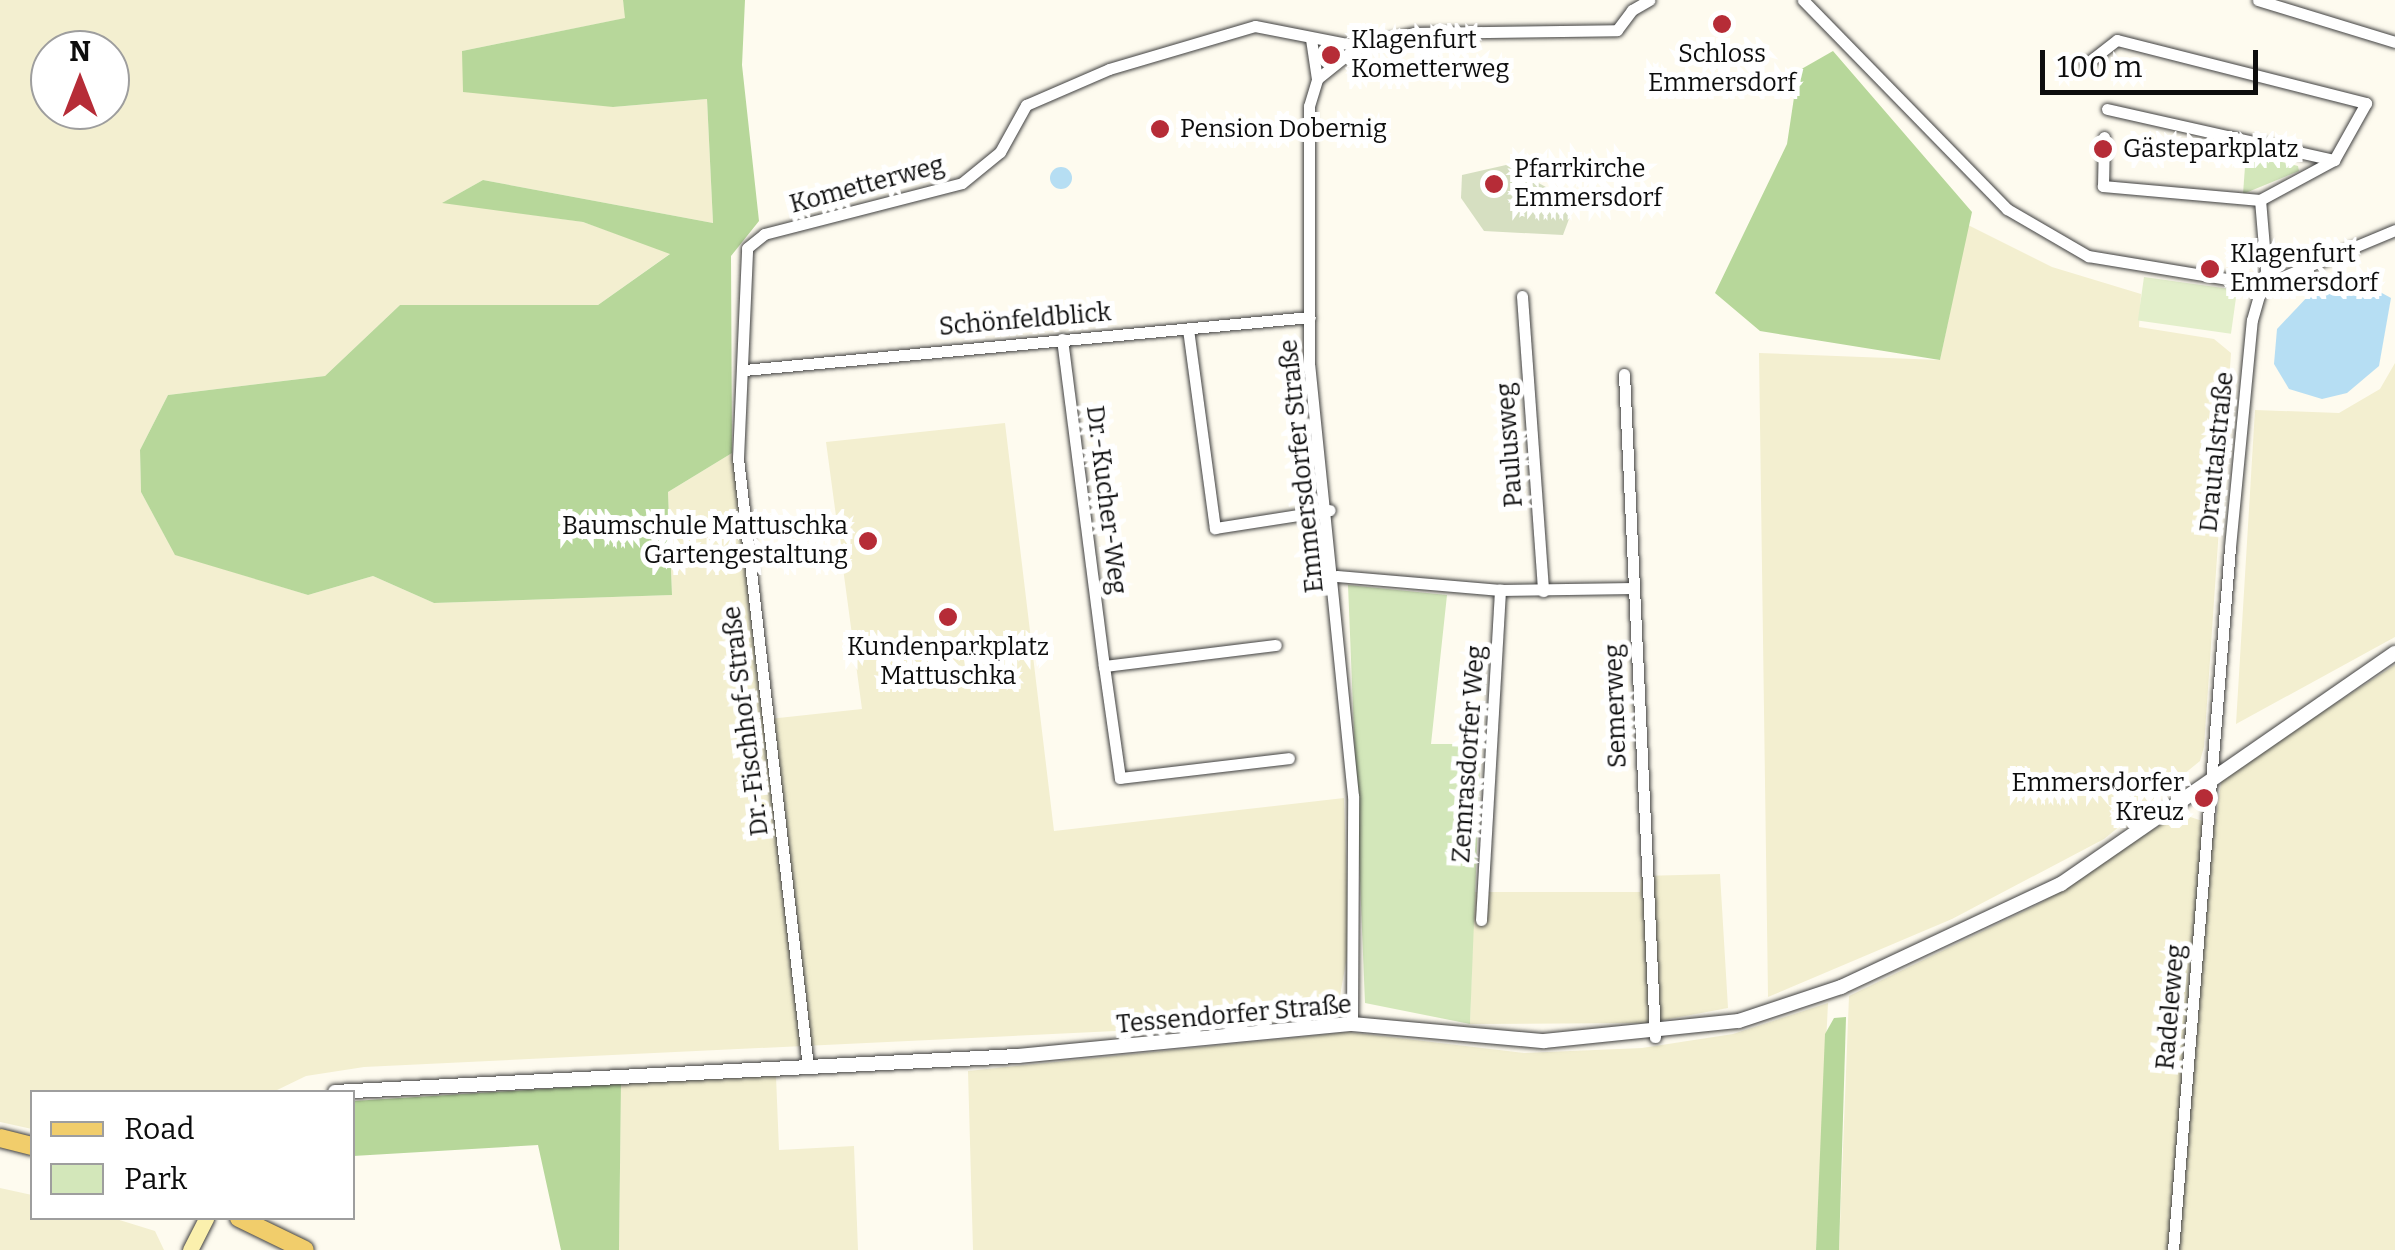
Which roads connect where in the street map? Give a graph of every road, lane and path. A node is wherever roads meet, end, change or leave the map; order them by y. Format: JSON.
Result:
{"nodes":[{"id":1,"x":1622,"y":0,"type":"edge"},
{"id":2,"x":1649,"y":0,"type":"edge"},
{"id":3,"x":1803,"y":0,"type":"edge"},
{"id":4,"x":2258,"y":0,"type":"edge"},
{"id":5,"x":2281,"y":3,"type":"edge"},
{"id":6,"x":1632,"y":10,"type":"junction"},
{"id":7,"x":1310,"y":39,"type":"junction"},
{"id":8,"x":2395,"y":42,"type":"edge"},
{"id":9,"x":1358,"y":46,"type":"junction"},
{"id":10,"x":2086,"y":64,"type":"dead end"},
{"id":11,"x":1318,"y":79,"type":"junction"},
{"id":12,"x":2107,"y":109,"type":"dead end"},
{"id":13,"x":2104,"y":137,"type":"dead end"},
{"id":14,"x":2334,"y":160,"type":"junction"},
{"id":15,"x":2260,"y":200,"type":"junction"},
{"id":16,"x":2395,"y":230,"type":"edge"},
{"id":17,"x":2264,"y":284,"type":"junction"},
{"id":18,"x":1522,"y":296,"type":"dead end"},
{"id":19,"x":1310,"y":316,"type":"junction"},
{"id":20,"x":1188,"y":328,"type":"junction"},
{"id":21,"x":1062,"y":340,"type":"junction"},
{"id":22,"x":744,"y":370,"type":"junction"},
{"id":23,"x":1624,"y":374,"type":"dead end"},
{"id":24,"x":1330,"y":510,"type":"junction"},
{"id":25,"x":1336,"y":576,"type":"junction"},
{"id":26,"x":1634,"y":588,"type":"junction"},
{"id":27,"x":1500,"y":590,"type":"junction"},
{"id":28,"x":1544,"y":591,"type":"junction"},
{"id":29,"x":1276,"y":645,"type":"dead end"},
{"id":30,"x":2395,"y":654,"type":"edge"},
{"id":31,"x":1104,"y":666,"type":"junction"},
{"id":32,"x":1290,"y":758,"type":"dead end"},
{"id":33,"x":2218,"y":769,"type":"junction"},
{"id":34,"x":1481,"y":920,"type":"dead end"},
{"id":35,"x":1352,"y":1024,"type":"junction"},
{"id":36,"x":1655,"y":1037,"type":"junction"},
{"id":37,"x":808,"y":1067,"type":"junction"},
{"id":38,"x":355,"y":1091,"type":"edge"},
{"id":39,"x":0,"y":1138,"type":"edge"},
{"id":40,"x":30,"y":1146,"type":"edge"},
{"id":41,"x":205,"y":1220,"type":"edge"},
{"id":42,"x":243,"y":1220,"type":"edge"},
{"id":43,"x":190,"y":1250,"type":"edge"},
{"id":44,"x":305,"y":1250,"type":"edge"},
{"id":45,"x":2174,"y":1250,"type":"edge"}],
"edges":[{"from":1,"to":6,"type":"street"},
{"from":2,"to":6,"type":"street"},
{"from":3,"to":17,"type":"street"},
{"from":4,"to":5,"type":"street"},
{"from":5,"to":8,"type":"street"},
{"from":6,"to":9,"type":"street"},
{"from":7,"to":9,"type":"street","name":"Kometterweg"},
{"from":7,"to":11,"type":"street"},
{"from":7,"to":22,"type":"street","name":"Kometterweg"},
{"from":9,"to":11,"type":"street"},
{"from":10,"to":14,"type":"street"},
{"from":11,"to":19,"type":"street","name":"Emmersdorfer Straße"},
{"from":12,"to":14,"type":"street"},
{"from":13,"to":15,"type":"street"},
{"from":14,"to":15,"type":"street"},
{"from":15,"to":17,"type":"street","name":"Drautalstraße"},
{"from":16,"to":17,"type":"street"},
{"from":17,"to":33,"type":"street","name":"Drautalstraße"},
{"from":18,"to":28,"type":"street","name":"Paulusweg"},
{"from":19,"to":20,"type":"street","name":"Schönfeldblick"},
{"from":19,"to":24,"type":"street","name":"Emmersdorfer Straße"},
{"from":20,"to":21,"type":"street","name":"Schönfeldblick"},
{"from":20,"to":24,"type":"street"},
{"from":21,"to":22,"type":"street","name":"Schönfeldblick"},
{"from":21,"to":31,"type":"street","name":"Dr.-Kucher-Weg"},
{"from":22,"to":37,"type":"street","name":"Dr.-Fischhof-Straße"},
{"from":23,"to":26,"type":"street","name":"Semerweg"},
{"from":24,"to":25,"type":"street","name":"Emmersdorfer Straße"},
{"from":25,"to":27,"type":"street"},
{"from":25,"to":35,"type":"street","name":"Emmersdorfer Straße"},
{"from":26,"to":28,"type":"street"},
{"from":26,"to":36,"type":"street","name":"Semerweg"},
{"from":27,"to":28,"type":"street"},
{"from":27,"to":34,"type":"street","name":"Zemrasdorfer Weg"},
{"from":29,"to":31,"type":"street"},
{"from":30,"to":33,"type":"street","name":"Tessendorfer Straße"},
{"from":31,"to":32,"type":"street","name":"Dr.-Kucher-Weg"},
{"from":33,"to":36,"type":"street","name":"Tessendorfer Straße"},
{"from":33,"to":45,"type":"street","name":"Radeleweg"},
{"from":35,"to":36,"type":"street","name":"Tessendorfer Straße"},
{"from":35,"to":37,"type":"street","name":"Tessendorfer Straße"},
{"from":37,"to":38,"type":"street","name":"Tessendorfer Straße"},
{"from":39,"to":40,"type":"main road"},
{"from":41,"to":43,"type":"main road"},
{"from":42,"to":44,"type":"main road"}]}
